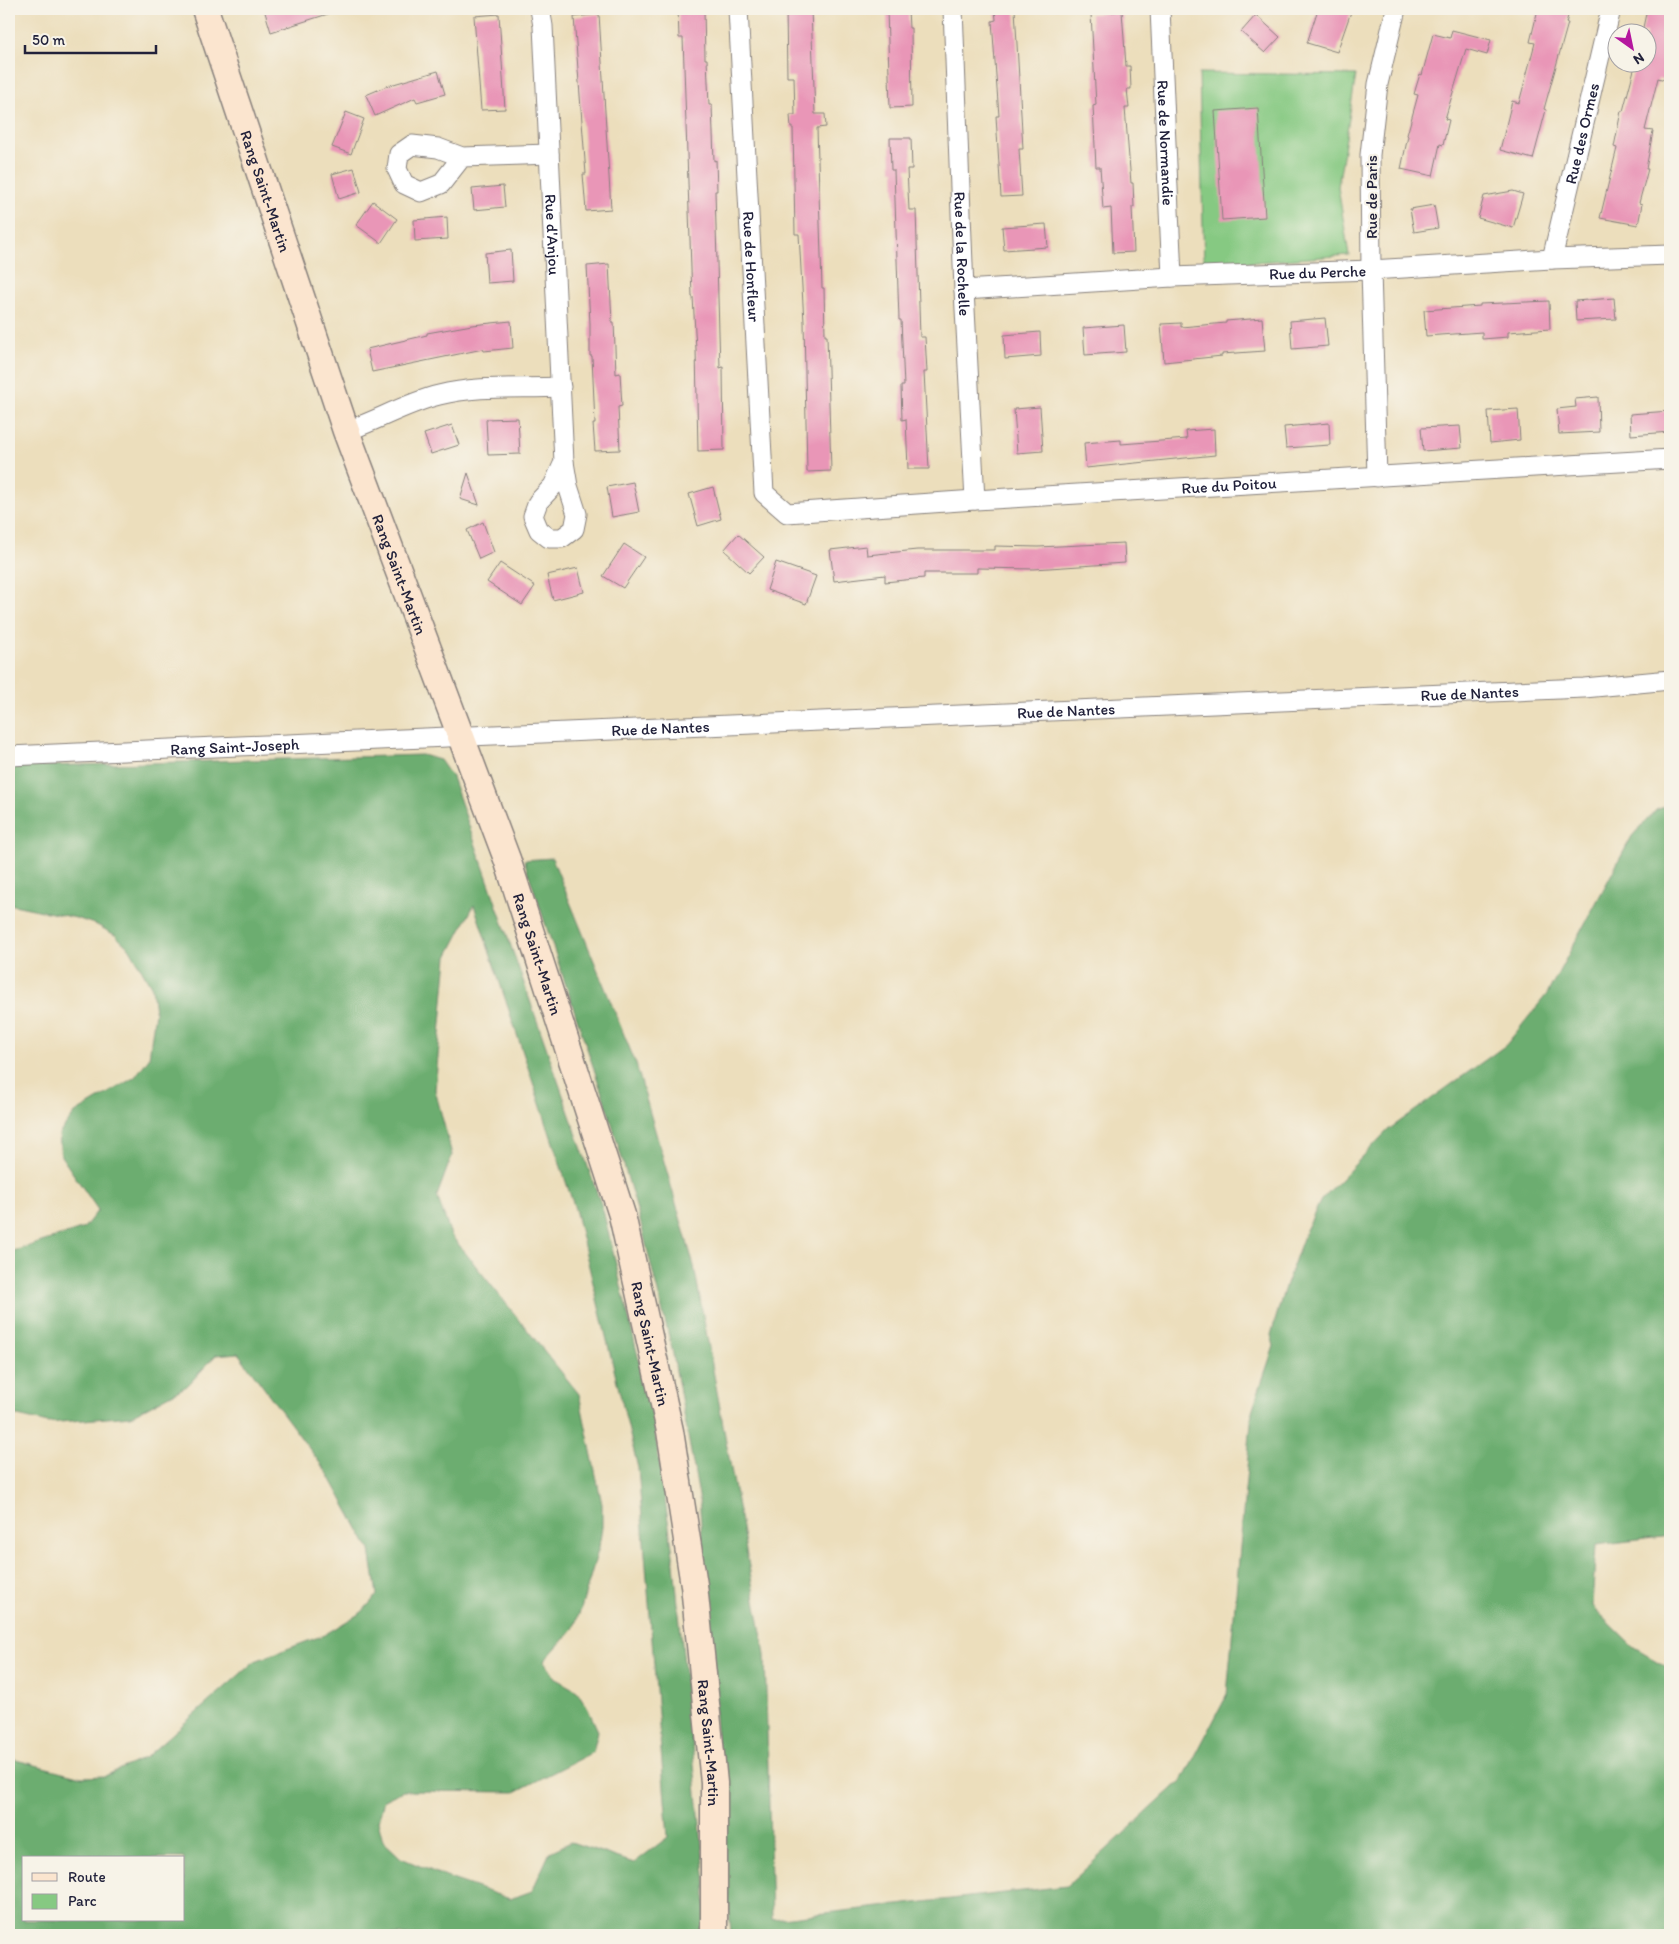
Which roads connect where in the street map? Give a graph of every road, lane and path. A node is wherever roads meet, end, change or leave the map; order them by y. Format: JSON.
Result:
{"nodes":[{"id":1,"x":205,"y":9,"type":"edge"},
{"id":2,"x":540,"y":9,"type":"edge"},
{"id":3,"x":738,"y":9,"type":"edge"},
{"id":4,"x":953,"y":9,"type":"edge"},
{"id":5,"x":1160,"y":9,"type":"edge"},
{"id":6,"x":1396,"y":9,"type":"edge"},
{"id":7,"x":1611,"y":9,"type":"edge"},
{"id":8,"x":549,"y":154,"type":"junction"},
{"id":9,"x":462,"y":157,"type":"dead end"},
{"id":10,"x":1670,"y":255,"type":"edge"},
{"id":11,"x":1552,"y":259,"type":"junction"},
{"id":12,"x":1371,"y":270,"type":"junction"},
{"id":13,"x":1172,"y":277,"type":"junction"},
{"id":14,"x":964,"y":290,"type":"junction"},
{"id":15,"x":561,"y":387,"type":"junction"},
{"id":16,"x":346,"y":430,"type":"junction"},
{"id":17,"x":1670,"y":459,"type":"edge"},
{"id":18,"x":564,"y":462,"type":"dead end"},
{"id":19,"x":1377,"y":477,"type":"junction"},
{"id":20,"x":975,"y":500,"type":"junction"},
{"id":21,"x":787,"y":513,"type":"joint"},
{"id":22,"x":1670,"y":680,"type":"edge"},
{"id":23,"x":462,"y":738,"type":"junction"},
{"id":24,"x":9,"y":756,"type":"edge"},
{"id":25,"x":714,"y":1935,"type":"edge"}],
"edges":[{"from":1,"to":16,"type":"street","name":"Rang Saint-Martin"},
{"from":2,"to":8,"type":"street","name":"Rue d'Anjou"},
{"from":3,"to":21,"type":"street","name":"Rue de Honfleur"},
{"from":4,"to":14,"type":"street","name":"Rue de la Rochelle"},
{"from":5,"to":13,"type":"street","name":"Rue de Normandie"},
{"from":6,"to":12,"type":"street","name":"Rue de Paris"},
{"from":7,"to":11,"type":"street","name":"Rue des Ormes"},
{"from":8,"to":9,"type":"street"},
{"from":8,"to":15,"type":"street","name":"Rue d'Anjou"},
{"from":10,"to":11,"type":"street","name":"Rue du Perche"},
{"from":11,"to":12,"type":"street","name":"Rue du Perche"},
{"from":12,"to":13,"type":"street","name":"Rue du Perche"},
{"from":12,"to":19,"type":"street","name":"Rue de Paris"},
{"from":13,"to":14,"type":"street","name":"Rue du Perche"},
{"from":14,"to":20,"type":"street","name":"Rue de la Rochelle"},
{"from":15,"to":16,"type":"street"},
{"from":15,"to":18,"type":"street","name":"Rue d'Anjou"},
{"from":16,"to":23,"type":"street","name":"Rang Saint-Martin"},
{"from":17,"to":19,"type":"street","name":"Rue du Poitou"},
{"from":19,"to":20,"type":"street","name":"Rue du Poitou"},
{"from":20,"to":21,"type":"street","name":"Rue du Poitou"},
{"from":22,"to":23,"type":"street","name":"Rue de Nantes"},
{"from":23,"to":24,"type":"street","name":"Rang Saint-Joseph"},
{"from":23,"to":25,"type":"street","name":"Rang Saint-Martin"}]}
